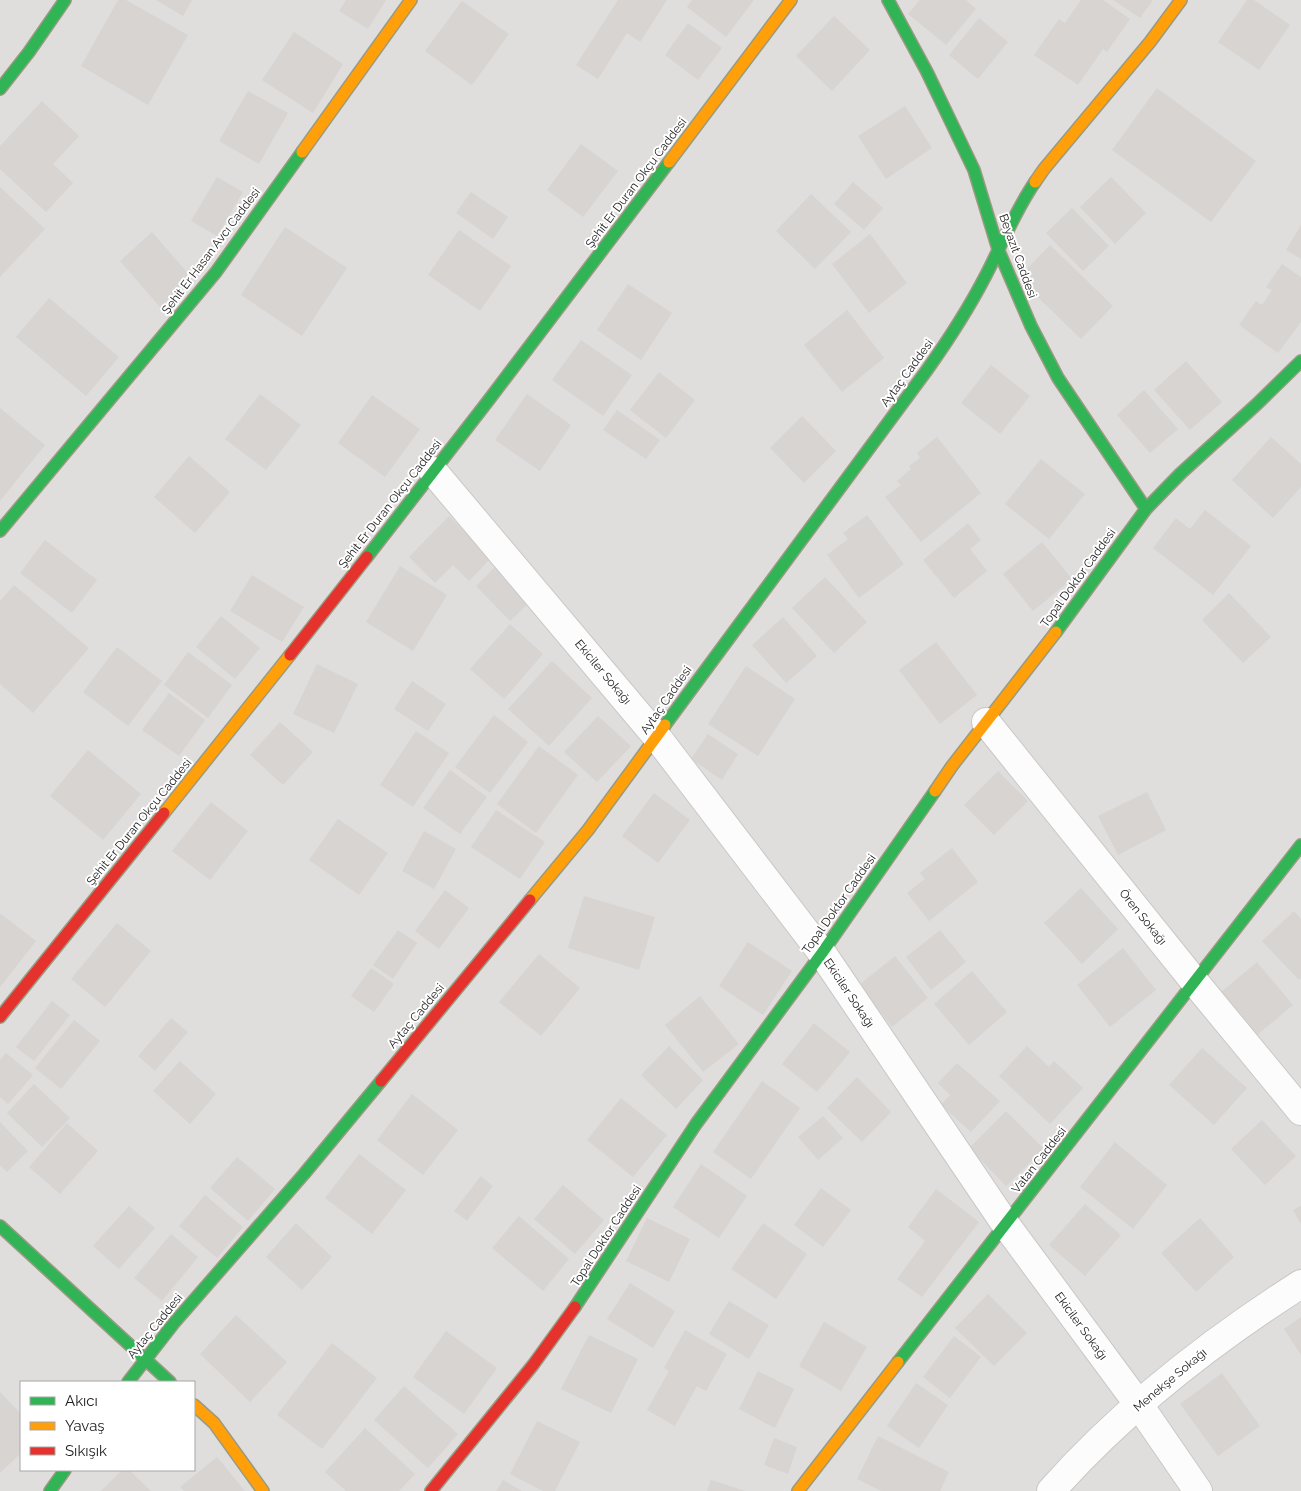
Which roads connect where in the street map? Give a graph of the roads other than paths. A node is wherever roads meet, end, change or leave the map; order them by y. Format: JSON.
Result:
{"nodes":[{"id":1,"x":65,"y":0,"type":"edge"},
{"id":2,"x":411,"y":0,"type":"edge"},
{"id":3,"x":791,"y":0,"type":"edge"},
{"id":4,"x":888,"y":0,"type":"edge"},
{"id":5,"x":1181,"y":0,"type":"edge"},
{"id":6,"x":0,"y":89,"type":"edge"},
{"id":7,"x":998,"y":249,"type":"junction"},
{"id":8,"x":1301,"y":361,"type":"edge"},
{"id":9,"x":433,"y":471,"type":"junction"},
{"id":10,"x":1146,"y":509,"type":"junction"},
{"id":11,"x":0,"y":531,"type":"edge"},
{"id":12,"x":986,"y":722,"type":"junction"},
{"id":13,"x":657,"y":737,"type":"junction"},
{"id":14,"x":1301,"y":845,"type":"edge"},
{"id":15,"x":822,"y":953,"type":"junction"},
{"id":16,"x":1194,"y":981,"type":"junction"},
{"id":17,"x":0,"y":1017,"type":"edge"},
{"id":18,"x":1301,"y":1111,"type":"edge"},
{"id":19,"x":1006,"y":1224,"type":"junction"},
{"id":20,"x":0,"y":1226,"type":"edge"},
{"id":21,"x":1301,"y":1284,"type":"edge"},
{"id":22,"x":145,"y":1359,"type":"junction"},
{"id":23,"x":129,"y":1381,"type":"edge"},
{"id":24,"x":169,"y":1381,"type":"edge"},
{"id":25,"x":1139,"y":1405,"type":"junction"},
{"id":26,"x":195,"y":1406,"type":"edge"},
{"id":27,"x":64,"y":1471,"type":"edge"},
{"id":28,"x":261,"y":1488,"type":"edge"},
{"id":29,"x":50,"y":1491,"type":"edge"},
{"id":30,"x":274,"y":1491,"type":"edge"},
{"id":31,"x":431,"y":1491,"type":"edge"},
{"id":32,"x":798,"y":1491,"type":"edge"},
{"id":33,"x":1051,"y":1491,"type":"edge"},
{"id":34,"x":1198,"y":1491,"type":"edge"}],
"edges":[{"from":1,"to":6,"type":"street"},
{"from":2,"to":11,"type":"street","name":"Şehit Er Hasan Avcı Caddesi"},
{"from":3,"to":9,"type":"street","name":"Şehit Er Duran Okçu Caddesi"},
{"from":4,"to":7,"type":"street","name":"Beyazıt Caddesi"},
{"from":5,"to":7,"type":"street","name":"Aytaç Caddesi"},
{"from":7,"to":10,"type":"street","name":"Beyazıt Caddesi"},
{"from":7,"to":13,"type":"street","name":"Aytaç Caddesi"},
{"from":8,"to":10,"type":"street","name":"Topal Doktor Caddesi"},
{"from":9,"to":13,"type":"street","name":"Ekiciler Sokağı"},
{"from":9,"to":17,"type":"street","name":"Şehit Er Duran Okçu Caddesi"},
{"from":10,"to":12,"type":"street","name":"Topal Doktor Caddesi"},
{"from":12,"to":15,"type":"street","name":"Topal Doktor Caddesi"},
{"from":12,"to":16,"type":"street","name":"Ören Sokağı"},
{"from":13,"to":15,"type":"street","name":"Ekiciler Sokağı"},
{"from":13,"to":22,"type":"street","name":"Aytaç Caddesi"},
{"from":14,"to":16,"type":"street","name":"Vatan Caddesi"},
{"from":15,"to":19,"type":"street","name":"Ekiciler Sokağı"},
{"from":15,"to":31,"type":"street","name":"Topal Doktor Caddesi"},
{"from":16,"to":18,"type":"street","name":"Ören Sokağı"},
{"from":16,"to":19,"type":"street","name":"Vatan Caddesi"},
{"from":19,"to":25,"type":"street","name":"Ekiciler Sokağı"},
{"from":19,"to":32,"type":"street","name":"Vatan Caddesi"},
{"from":20,"to":22,"type":"street"},
{"from":21,"to":25,"type":"street","name":"Menekşe Sokağı"},
{"from":22,"to":23,"type":"street","name":"Aytaç Caddesi"},
{"from":22,"to":24,"type":"street"},
{"from":25,"to":33,"type":"street","name":"Menekşe Sokağı"},
{"from":25,"to":34,"type":"street","name":"Ekiciler Sokağı"},
{"from":26,"to":28,"type":"street"},
{"from":27,"to":29,"type":"street"},
{"from":28,"to":30,"type":"street"}]}
